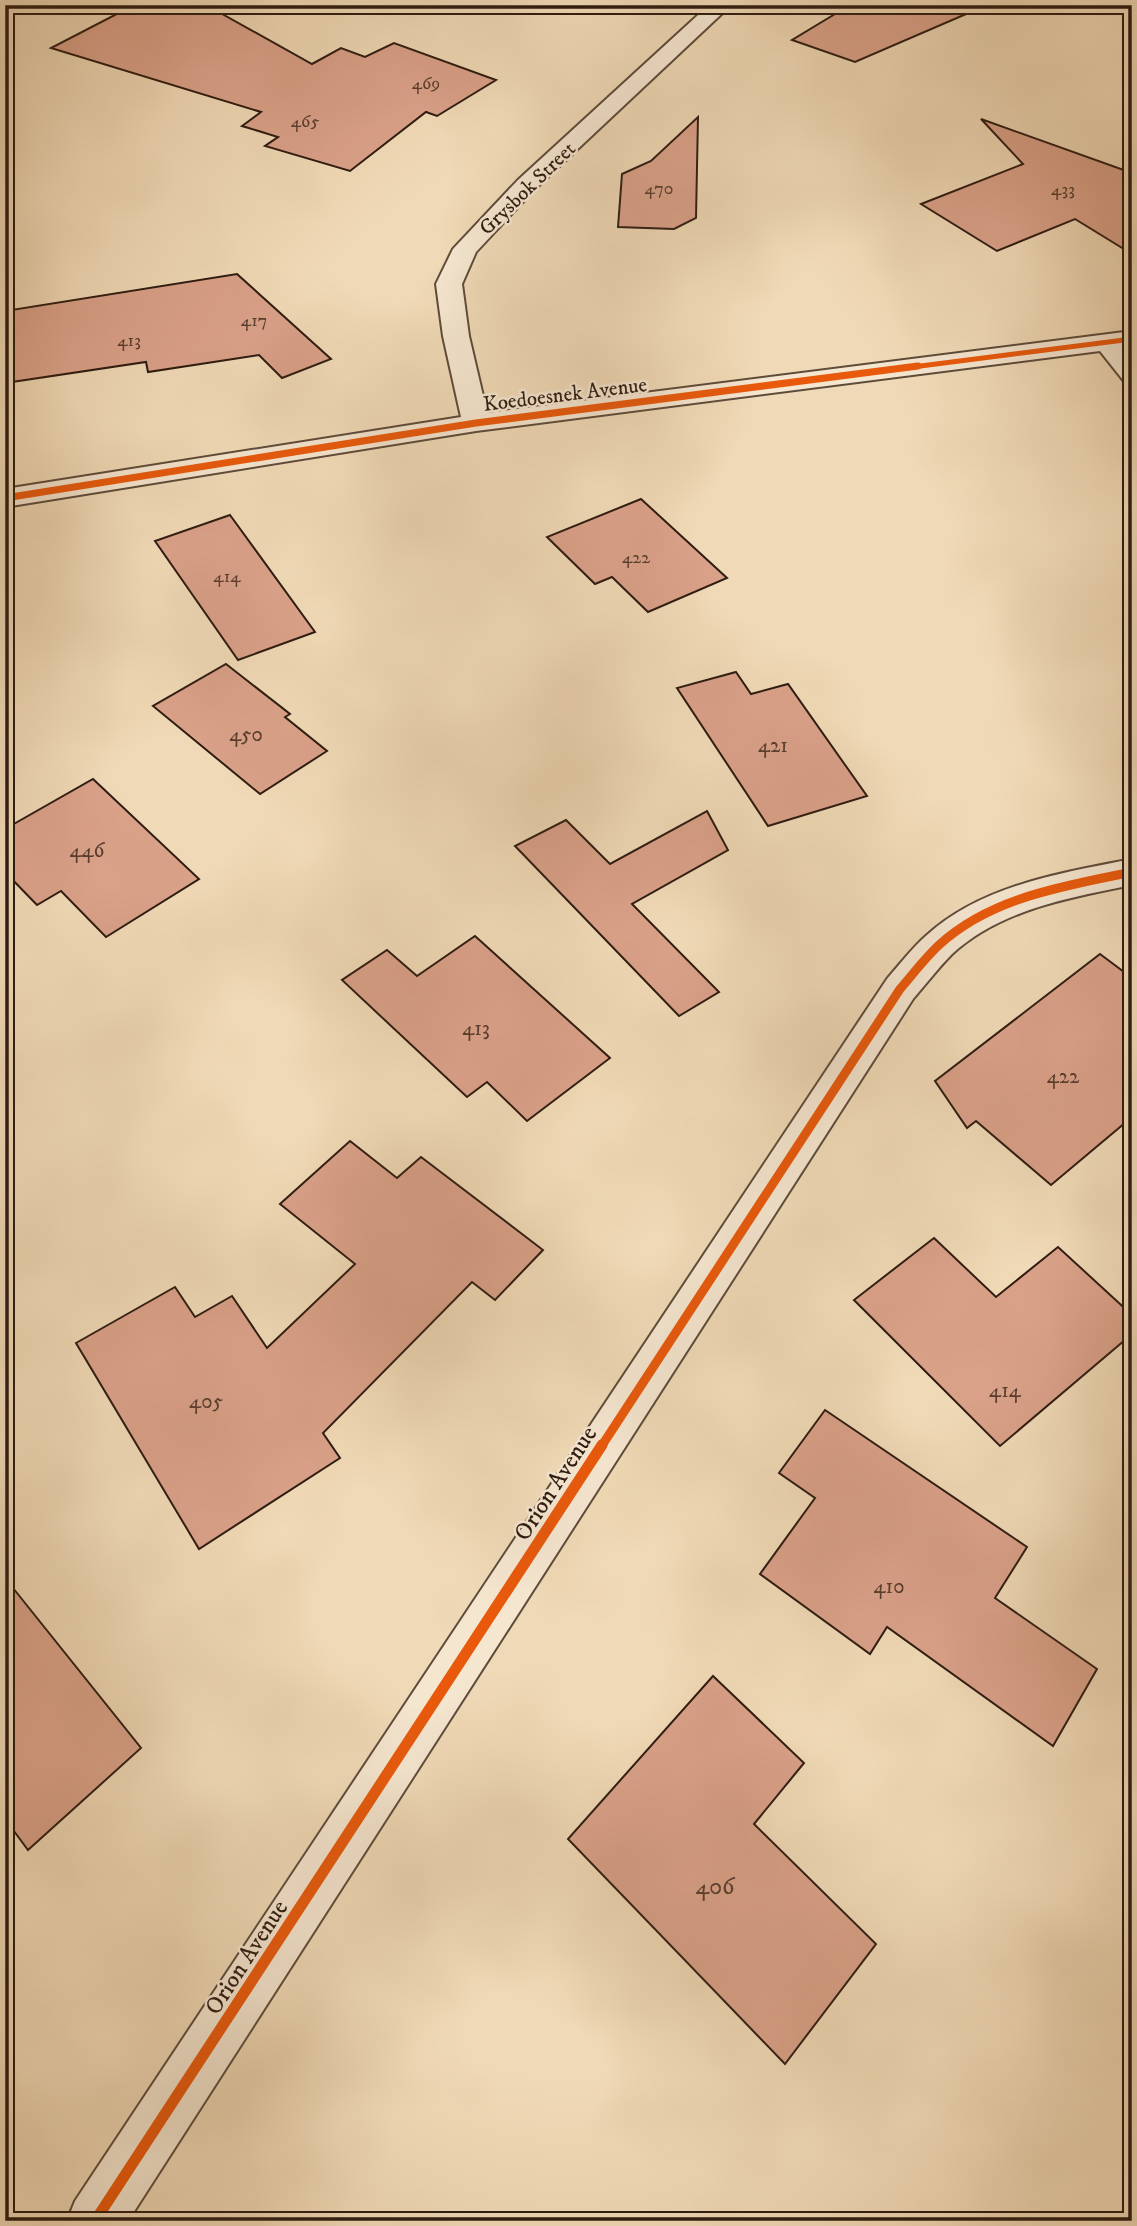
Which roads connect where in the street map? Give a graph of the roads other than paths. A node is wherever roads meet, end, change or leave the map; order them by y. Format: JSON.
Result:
{"nodes":[{"id":1,"x":721,"y":5,"type":"edge"},
{"id":2,"x":1119,"y":340,"type":"edge"},
{"id":3,"x":1132,"y":374,"type":"edge"},
{"id":4,"x":476,"y":423,"type":"junction"},
{"id":5,"x":5,"y":498,"type":"edge"},
{"id":6,"x":1132,"y":872,"type":"edge"},
{"id":7,"x":95,"y":2221,"type":"edge"}],
"edges":[{"from":1,"to":4,"type":"street","name":"Grysbok Street"},
{"from":2,"to":3,"type":"street"},
{"from":2,"to":4,"type":"street","name":"Koedoesnek Avenue"},
{"from":4,"to":5,"type":"street","name":"Koedoesnek Avenue"},
{"from":6,"to":7,"type":"street","name":"Orion Avenue"}]}
